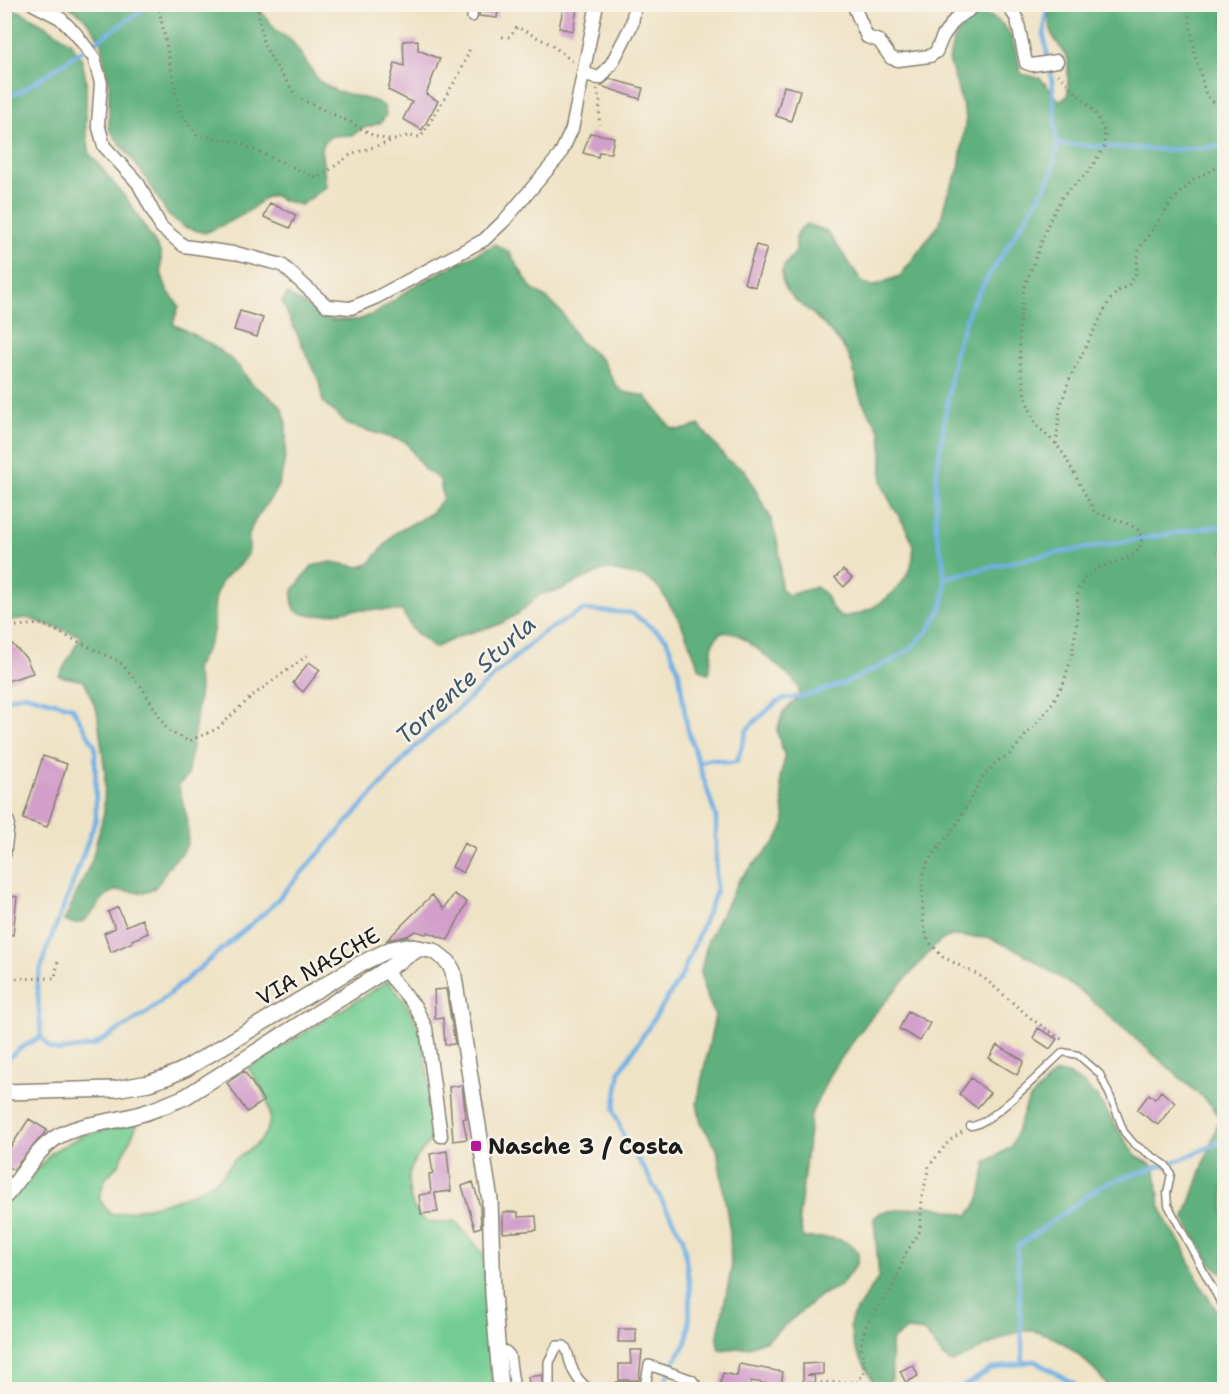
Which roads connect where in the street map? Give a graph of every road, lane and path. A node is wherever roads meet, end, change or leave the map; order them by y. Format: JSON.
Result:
{"nodes":[{"id":1,"x":33,"y":4,"type":"edge"},
{"id":2,"x":158,"y":4,"type":"edge"},
{"id":3,"x":257,"y":4,"type":"edge"},
{"id":4,"x":473,"y":4,"type":"edge"},
{"id":5,"x":597,"y":4,"type":"edge"},
{"id":6,"x":635,"y":4,"type":"edge"},
{"id":7,"x":853,"y":4,"type":"edge"},
{"id":8,"x":972,"y":4,"type":"edge"},
{"id":9,"x":1007,"y":4,"type":"edge"},
{"id":10,"x":1187,"y":4,"type":"edge"},
{"id":11,"x":472,"y":16,"type":"dead end"},
{"id":12,"x":502,"y":37,"type":"dead end"},
{"id":13,"x":471,"y":45,"type":"dead end"},
{"id":14,"x":1057,"y":61,"type":"joint"},
{"id":15,"x":583,"y":76,"type":"junction"},
{"id":16,"x":598,"y":78,"type":"junction"},
{"id":17,"x":1224,"y":113,"type":"edge"},
{"id":18,"x":600,"y":125,"type":"dead end"},
{"id":19,"x":393,"y":141,"type":"junction"},
{"id":20,"x":1224,"y":160,"type":"edge"},
{"id":21,"x":1056,"y":444,"type":"junction"},
{"id":22,"x":4,"y":627,"type":"edge"},
{"id":23,"x":311,"y":653,"type":"dead end"},
{"id":24,"x":4,"y":821,"type":"edge"},
{"id":25,"x":4,"y":855,"type":"edge"},
{"id":26,"x":420,"y":948,"type":"junction"},
{"id":27,"x":58,"y":960,"type":"dead end"},
{"id":28,"x":384,"y":969,"type":"junction"},
{"id":29,"x":4,"y":979,"type":"edge"},
{"id":30,"x":1078,"y":1055,"type":"junction"},
{"id":31,"x":4,"y":1092,"type":"edge"},
{"id":32,"x":970,"y":1125,"type":"joint"},
{"id":33,"x":441,"y":1136,"type":"dead end"},
{"id":34,"x":4,"y":1197,"type":"edge"},
{"id":35,"x":1224,"y":1309,"type":"edge"},
{"id":36,"x":496,"y":1351,"type":"junction"},
{"id":37,"x":501,"y":1389,"type":"edge"},
{"id":38,"x":515,"y":1389,"type":"edge"},
{"id":39,"x":549,"y":1389,"type":"edge"},
{"id":40,"x":590,"y":1389,"type":"edge"},
{"id":41,"x":615,"y":1389,"type":"edge"},
{"id":42,"x":699,"y":1389,"type":"edge"},
{"id":43,"x":753,"y":1389,"type":"edge"}],
"edges":[{"from":1,"to":15,"type":"street"},
{"from":2,"to":19,"type":"path"},
{"from":3,"to":19,"type":"path"},
{"from":4,"to":11,"type":"street"},
{"from":5,"to":15,"type":"street"},
{"from":6,"to":16,"type":"street"},
{"from":7,"to":8,"type":"street"},
{"from":9,"to":14,"type":"street"},
{"from":10,"to":17,"type":"path"},
{"from":12,"to":15,"type":"path"},
{"from":13,"to":19,"type":"path"},
{"from":14,"to":21,"type":"path"},
{"from":15,"to":16,"type":"street"},
{"from":16,"to":18,"type":"path"},
{"from":20,"to":21,"type":"path"},
{"from":21,"to":30,"type":"path"},
{"from":22,"to":23,"type":"path"},
{"from":24,"to":25,"type":"street"},
{"from":26,"to":28,"type":"street"},
{"from":26,"to":31,"type":"street","name":"VIA NASCHE"},
{"from":26,"to":36,"type":"street","name":"VIA NASCHE"},
{"from":27,"to":29,"type":"path"},
{"from":28,"to":33,"type":"street"},
{"from":28,"to":34,"type":"street"},
{"from":30,"to":32,"type":"lane"},
{"from":30,"to":35,"type":"lane"},
{"from":32,"to":43,"type":"path"},
{"from":36,"to":37,"type":"street","name":"VIA NASCHE"},
{"from":36,"to":38,"type":"street"},
{"from":39,"to":40,"type":"street"},
{"from":41,"to":42,"type":"street"}]}
